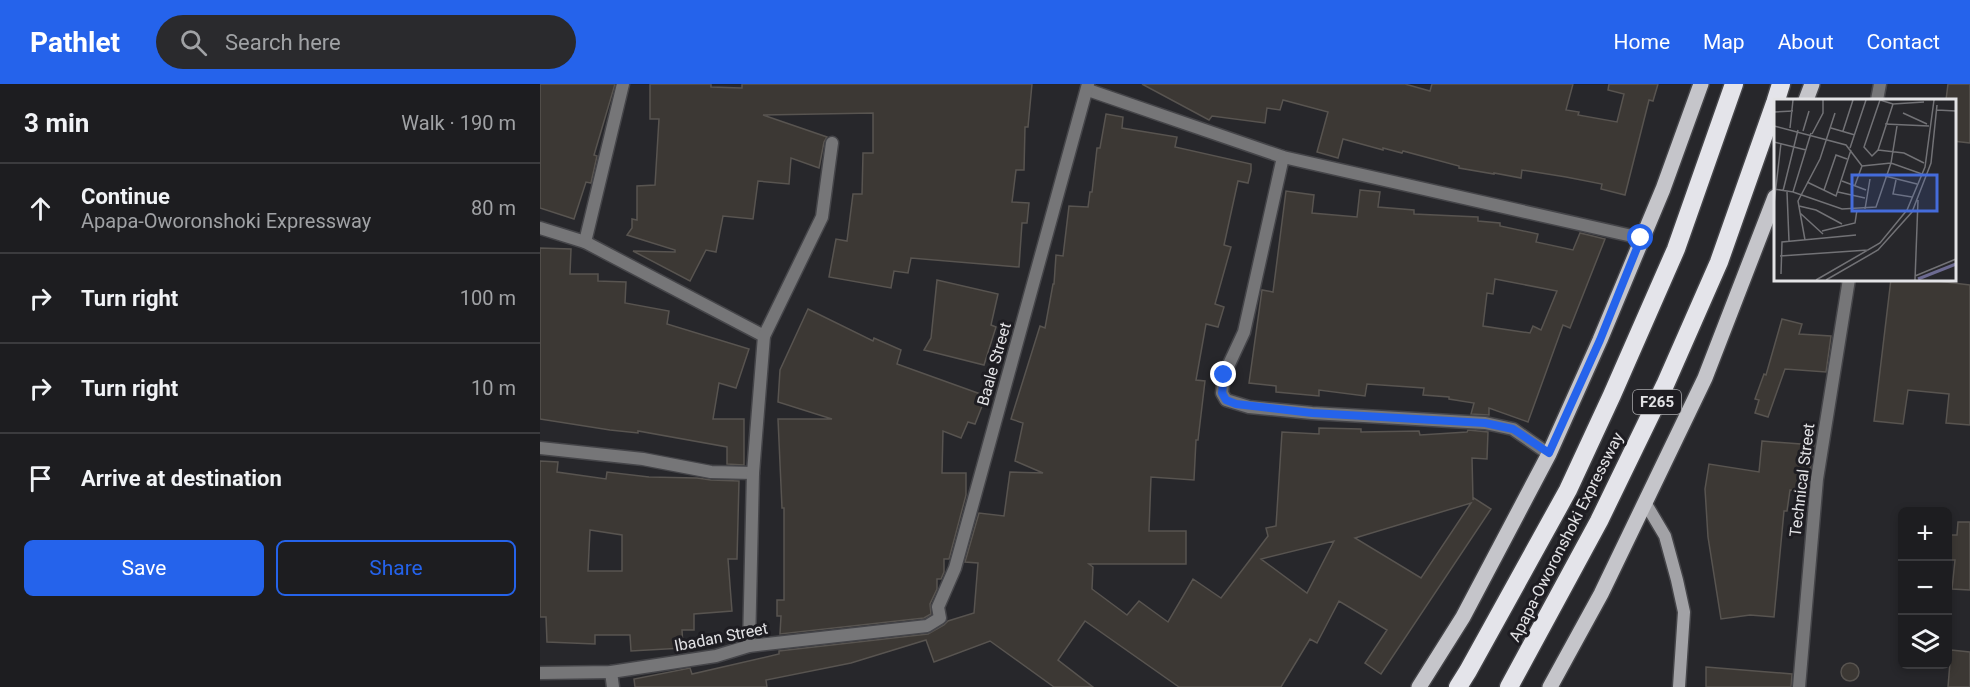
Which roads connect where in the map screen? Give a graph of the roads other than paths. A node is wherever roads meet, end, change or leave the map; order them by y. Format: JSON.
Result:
{"nodes":[{"id":1,"x":623,"y":84,"type":"edge"},
{"id":2,"x":1701,"y":84,"type":"edge"},
{"id":3,"x":1734,"y":84,"type":"edge"},
{"id":4,"x":1781,"y":84,"type":"edge"},
{"id":5,"x":1812,"y":84,"type":"edge"},
{"id":6,"x":1880,"y":84,"type":"edge"},
{"id":7,"x":1088,"y":87,"type":"edge"},
{"id":8,"x":1776,"y":99,"type":"edge"},
{"id":9,"x":1806,"y":99,"type":"edge"},
{"id":10,"x":1877,"y":99,"type":"edge"},
{"id":11,"x":1774,"y":105,"type":"edge"},
{"id":12,"x":832,"y":143,"type":"dead end"},
{"id":13,"x":1283,"y":157,"type":"junction"},
{"id":14,"x":1774,"y":200,"type":"edge"},
{"id":15,"x":540,"y":228,"type":"edge"},
{"id":16,"x":1641,"y":238,"type":"junction"},
{"id":17,"x":585,"y":242,"type":"junction"},
{"id":18,"x":1849,"y":280,"type":"edge"},
{"id":19,"x":765,"y":336,"type":"junction"},
{"id":20,"x":540,"y":448,"type":"edge"},
{"id":21,"x":1549,"y":453,"type":"junction"},
{"id":22,"x":753,"y":472,"type":"junction"},
{"id":23,"x":1646,"y":504,"type":"junction"},
{"id":24,"x":907,"y":628,"type":"joint"},
{"id":25,"x":748,"y":646,"type":"junction"},
{"id":26,"x":612,"y":672,"type":"junction"},
{"id":27,"x":540,"y":673,"type":"edge"},
{"id":28,"x":613,"y":687,"type":"edge"},
{"id":29,"x":1419,"y":687,"type":"edge"},
{"id":30,"x":1458,"y":687,"type":"edge"},
{"id":31,"x":1509,"y":687,"type":"edge"},
{"id":32,"x":1550,"y":687,"type":"edge"},
{"id":33,"x":1679,"y":687,"type":"edge"},
{"id":34,"x":1799,"y":687,"type":"edge"}],
"edges":[{"from":1,"to":17,"type":"street"},
{"from":2,"to":16,"type":"main road"},
{"from":3,"to":30,"type":"highway","name":"Apapa-Oworonshoki Expressway","number":"F265"},
{"from":4,"to":8,"type":"highway","name":"Apapa-Oworonshoki Expressway","number":"F265"},
{"from":5,"to":9,"type":"main road"},
{"from":6,"to":10,"type":"street"},
{"from":7,"to":13,"type":"street"},
{"from":7,"to":24,"type":"street","name":"Baale Street"},
{"from":11,"to":31,"type":"highway","name":"Apapa-Oworonshoki Expressway","number":"F265"},
{"from":12,"to":19,"type":"street"},
{"from":13,"to":16,"type":"street"},
{"from":13,"to":21,"type":"street"},
{"from":14,"to":23,"type":"main road"},
{"from":15,"to":17,"type":"street"},
{"from":16,"to":21,"type":"main road"},
{"from":17,"to":19,"type":"street"},
{"from":18,"to":34,"type":"street","name":"Technical Street"},
{"from":19,"to":22,"type":"street"},
{"from":20,"to":22,"type":"street"},
{"from":21,"to":29,"type":"main road"},
{"from":22,"to":25,"type":"street"},
{"from":23,"to":32,"type":"main road"},
{"from":23,"to":33,"type":"street"},
{"from":24,"to":25,"type":"street","name":"Ibadan Street"},
{"from":25,"to":26,"type":"street","name":"Ibadan Street"},
{"from":26,"to":27,"type":"street","name":"Ibadan Street"},
{"from":26,"to":28,"type":"street"}]}
